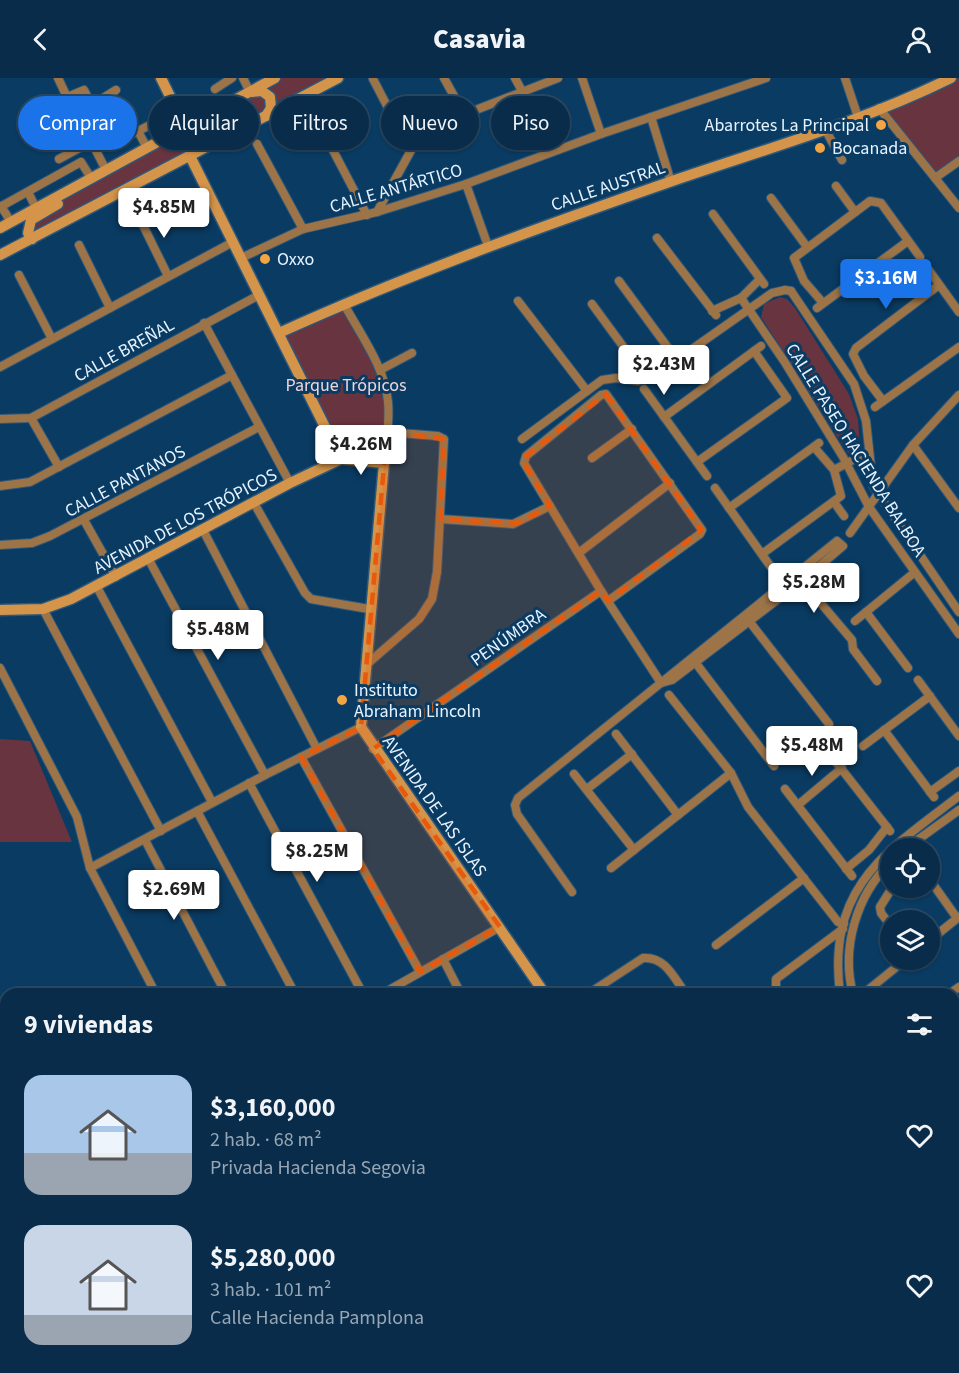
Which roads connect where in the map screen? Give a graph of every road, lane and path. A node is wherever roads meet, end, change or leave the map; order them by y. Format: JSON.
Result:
{"nodes":[{"id":1,"x":58,"y":78,"type":"edge"},
{"id":2,"x":161,"y":78,"type":"edge"},
{"id":3,"x":232,"y":78,"type":"edge"},
{"id":4,"x":243,"y":78,"type":"edge"},
{"id":5,"x":275,"y":78,"type":"edge"},
{"id":6,"x":338,"y":78,"type":"edge"},
{"id":7,"x":444,"y":78,"type":"edge"},
{"id":8,"x":516,"y":78,"type":"edge"},
{"id":9,"x":558,"y":78,"type":"edge"},
{"id":10,"x":582,"y":78,"type":"edge"},
{"id":11,"x":766,"y":78,"type":"edge"},
{"id":12,"x":845,"y":78,"type":"edge"},
{"id":13,"x":951,"y":78,"type":"edge"},
{"id":14,"x":373,"y":79,"type":"edge"},
{"id":15,"x":743,"y":82,"type":"edge"},
{"id":16,"x":215,"y":89,"type":"dead end"},
{"id":17,"x":117,"y":90,"type":"dead end"},
{"id":18,"x":522,"y":91,"type":"junction"},
{"id":19,"x":250,"y":92,"type":"junction"},
{"id":20,"x":67,"y":96,"type":"edge"},
{"id":21,"x":69,"y":96,"type":"edge"},
{"id":22,"x":87,"y":96,"type":"edge"},
{"id":23,"x":107,"y":96,"type":"edge"},
{"id":24,"x":170,"y":96,"type":"edge"},
{"id":25,"x":243,"y":96,"type":"edge"},
{"id":26,"x":382,"y":96,"type":"edge"},
{"id":27,"x":454,"y":96,"type":"edge"},
{"id":28,"x":479,"y":108,"type":"edge"},
{"id":29,"x":879,"y":108,"type":"junction"},
{"id":30,"x":266,"y":116,"type":"junction"},
{"id":31,"x":651,"y":117,"type":"junction"},
{"id":32,"x":858,"y":117,"type":"junction"},
{"id":33,"x":149,"y":126,"type":"edge"},
{"id":34,"x":825,"y":129,"type":"junction"},
{"id":35,"x":138,"y":131,"type":"joint"},
{"id":36,"x":601,"y":134,"type":"junction"},
{"id":37,"x":147,"y":148,"type":"joint"},
{"id":38,"x":259,"y":149,"type":"edge"},
{"id":39,"x":74,"y":150,"type":"edge"},
{"id":40,"x":96,"y":150,"type":"edge"},
{"id":41,"x":333,"y":150,"type":"edge"},
{"id":42,"x":410,"y":150,"type":"edge"},
{"id":43,"x":190,"y":156,"type":"junction"},
{"id":44,"x":58,"y":159,"type":"dead end"},
{"id":45,"x":842,"y":160,"type":"dead end"},
{"id":46,"x":959,"y":161,"type":"edge"},
{"id":47,"x":106,"y":170,"type":"junction"},
{"id":48,"x":92,"y":178,"type":"junction"},
{"id":49,"x":935,"y":178,"type":"junction"},
{"id":50,"x":671,"y":182,"type":"junction"},
{"id":51,"x":466,"y":184,"type":"junction"},
{"id":52,"x":836,"y":186,"type":"dead end"},
{"id":53,"x":75,"y":187,"type":"junction"},
{"id":54,"x":28,"y":192,"type":"junction"},
{"id":55,"x":771,"y":198,"type":"dead end"},
{"id":56,"x":1,"y":206,"type":"edge"},
{"id":57,"x":36,"y":208,"type":"junction"},
{"id":58,"x":959,"y":208,"type":"edge"},
{"id":59,"x":377,"y":212,"type":"junction"},
{"id":60,"x":855,"y":212,"type":"junction"},
{"id":61,"x":137,"y":213,"type":"dead end"},
{"id":62,"x":713,"y":214,"type":"dead end"},
{"id":63,"x":367,"y":215,"type":"junction"},
{"id":64,"x":10,"y":222,"type":"junction"},
{"id":65,"x":0,"y":228,"type":"edge"},
{"id":66,"x":303,"y":229,"type":"junction"},
{"id":67,"x":657,"y":238,"type":"dead end"},
{"id":68,"x":32,"y":239,"type":"junction"},
{"id":69,"x":908,"y":241,"type":"junction"},
{"id":70,"x":233,"y":242,"type":"junction"},
{"id":71,"x":79,"y":245,"type":"dead end"},
{"id":72,"x":488,"y":246,"type":"junction"},
{"id":73,"x":807,"y":247,"type":"junction"},
{"id":74,"x":0,"y":255,"type":"edge"},
{"id":75,"x":241,"y":258,"type":"junction"},
{"id":76,"x":920,"y":258,"type":"dead end"},
{"id":77,"x":928,"y":269,"type":"dead end"},
{"id":78,"x":19,"y":276,"type":"dead end"},
{"id":79,"x":168,"y":276,"type":"junction"},
{"id":80,"x":620,"y":281,"type":"dead end"},
{"id":81,"x":804,"y":281,"type":"junction"},
{"id":82,"x":939,"y":285,"type":"junction"},
{"id":83,"x":791,"y":291,"type":"junction"},
{"id":84,"x":259,"y":295,"type":"junction"},
{"id":85,"x":741,"y":297,"type":"junction"},
{"id":86,"x":518,"y":301,"type":"dead end"},
{"id":87,"x":344,"y":304,"type":"junction"},
{"id":88,"x":592,"y":304,"type":"dead end"},
{"id":89,"x":110,"y":308,"type":"junction"},
{"id":90,"x":750,"y":310,"type":"junction"},
{"id":91,"x":959,"y":312,"type":"edge"},
{"id":92,"x":204,"y":323,"type":"junction"},
{"id":93,"x":279,"y":333,"type":"junction"},
{"id":94,"x":52,"y":339,"type":"junction"},
{"id":95,"x":959,"y":347,"type":"edge"},
{"id":96,"x":412,"y":353,"type":"dead end"},
{"id":97,"x":676,"y":360,"type":"junction"},
{"id":98,"x":784,"y":361,"type":"junction"},
{"id":99,"x":0,"y":367,"type":"edge"},
{"id":100,"x":380,"y":370,"type":"junction"},
{"id":101,"x":771,"y":372,"type":"junction"},
{"id":102,"x":232,"y":375,"type":"junction"},
{"id":103,"x":864,"y":376,"type":"junction"},
{"id":104,"x":647,"y":379,"type":"junction"},
{"id":105,"x":854,"y":384,"type":"junction"},
{"id":106,"x":644,"y":389,"type":"dead end"},
{"id":107,"x":587,"y":391,"type":"junction"},
{"id":108,"x":959,"y":395,"type":"edge"},
{"id":109,"x":883,"y":401,"type":"junction"},
{"id":110,"x":875,"y":407,"type":"dead end"},
{"id":111,"x":664,"y":417,"type":"junction"},
{"id":112,"x":31,"y":418,"type":"junction"},
{"id":113,"x":0,"y":419,"type":"edge"},
{"id":114,"x":259,"y":427,"type":"junction"},
{"id":115,"x":632,"y":429,"type":"junction"},
{"id":116,"x":387,"y":432,"type":"junction"},
{"id":117,"x":522,"y":439,"type":"dead end"},
{"id":118,"x":913,"y":445,"type":"junction"},
{"id":119,"x":868,"y":452,"type":"junction"},
{"id":120,"x":592,"y":458,"type":"dead end"},
{"id":121,"x":340,"y":459,"type":"junction"},
{"id":122,"x":697,"y":462,"type":"junction"},
{"id":123,"x":384,"y":463,"type":"junction"},
{"id":124,"x":846,"y":463,"type":"junction"},
{"id":125,"x":59,"y":467,"type":"junction"},
{"id":126,"x":834,"y":470,"type":"junction"},
{"id":127,"x":707,"y":476,"type":"dead end"},
{"id":128,"x":290,"y":483,"type":"junction"},
{"id":129,"x":670,"y":483,"type":"junction"},
{"id":130,"x":0,"y":486,"type":"edge"},
{"id":131,"x":715,"y":488,"type":"dead end"},
{"id":132,"x":878,"y":495,"type":"junction"},
{"id":133,"x":254,"y":502,"type":"junction"},
{"id":134,"x":834,"y":502,"type":"junction"},
{"id":135,"x":550,"y":506,"type":"junction"},
{"id":136,"x":869,"y":507,"type":"junction"},
{"id":137,"x":729,"y":508,"type":"junction"},
{"id":138,"x":959,"y":508,"type":"edge"},
{"id":139,"x":844,"y":516,"type":"dead end"},
{"id":140,"x":441,"y":519,"type":"junction"},
{"id":141,"x":84,"y":520,"type":"junction"},
{"id":142,"x":203,"y":530,"type":"junction"},
{"id":143,"x":849,"y":533,"type":"dead end"},
{"id":144,"x":0,"y":545,"type":"edge"},
{"id":145,"x":580,"y":552,"type":"junction"},
{"id":146,"x":762,"y":554,"type":"junction"},
{"id":147,"x":149,"y":560,"type":"junction"},
{"id":148,"x":915,"y":572,"type":"junction"},
{"id":149,"x":116,"y":577,"type":"junction"},
{"id":150,"x":778,"y":577,"type":"dead end"},
{"id":151,"x":802,"y":581,"type":"junction"},
{"id":152,"x":97,"y":587,"type":"junction"},
{"id":153,"x":601,"y":591,"type":"junction"},
{"id":154,"x":608,"y":601,"type":"junction"},
{"id":155,"x":0,"y":609,"type":"edge"},
{"id":156,"x":43,"y":609,"type":"junction"},
{"id":157,"x":369,"y":609,"type":"junction"},
{"id":158,"x":866,"y":612,"type":"junction"},
{"id":159,"x":959,"y":612,"type":"edge"},
{"id":160,"x":749,"y":621,"type":"junction"},
{"id":161,"x":855,"y":621,"type":"dead end"},
{"id":162,"x":959,"y":634,"type":"edge"},
{"id":163,"x":695,"y":662,"type":"junction"},
{"id":164,"x":366,"y":665,"type":"junction"},
{"id":165,"x":0,"y":668,"type":"edge"},
{"id":166,"x":908,"y":668,"type":"dead end"},
{"id":167,"x":918,"y":680,"type":"dead end"},
{"id":168,"x":877,"y":681,"type":"dead end"},
{"id":169,"x":661,"y":683,"type":"junction"},
{"id":170,"x":669,"y":695,"type":"dead end"},
{"id":171,"x":930,"y":696,"type":"junction"},
{"id":172,"x":829,"y":724,"type":"dead end"},
{"id":173,"x":361,"y":727,"type":"junction"},
{"id":174,"x":884,"y":730,"type":"junction"},
{"id":175,"x":616,"y":734,"type":"dead end"},
{"id":176,"x":959,"y":736,"type":"edge"},
{"id":177,"x":863,"y":746,"type":"dead end"},
{"id":178,"x":825,"y":748,"type":"dead end"},
{"id":179,"x":317,"y":749,"type":"junction"},
{"id":180,"x":374,"y":749,"type":"junction"},
{"id":181,"x":632,"y":754,"type":"junction"},
{"id":182,"x":301,"y":757,"type":"junction"},
{"id":183,"x":774,"y":766,"type":"dead end"},
{"id":184,"x":842,"y":768,"type":"junction"},
{"id":185,"x":731,"y":773,"type":"junction"},
{"id":186,"x":574,"y":774,"type":"dead end"},
{"id":187,"x":264,"y":775,"type":"junction"},
{"id":188,"x":958,"y":775,"type":"edge"},
{"id":189,"x":249,"y":783,"type":"junction"},
{"id":190,"x":587,"y":789,"type":"junction"},
{"id":191,"x":785,"y":789,"type":"dead end"},
{"id":192,"x":959,"y":796,"type":"edge"},
{"id":193,"x":212,"y":802,"type":"junction"},
{"id":194,"x":798,"y":806,"type":"junction"},
{"id":195,"x":959,"y":810,"type":"edge"},
{"id":196,"x":197,"y":811,"type":"junction"},
{"id":197,"x":678,"y":815,"type":"junction"},
{"id":198,"x":161,"y":831,"type":"junction"},
{"id":199,"x":920,"y":838,"type":"edge"},
{"id":200,"x":145,"y":840,"type":"junction"},
{"id":201,"x":634,"y":850,"type":"junction"},
{"id":202,"x":869,"y":850,"type":"junction"},
{"id":203,"x":877,"y":861,"type":"junction"},
{"id":204,"x":90,"y":868,"type":"junction"},
{"id":205,"x":611,"y":868,"type":"dead end"},
{"id":206,"x":804,"y":878,"type":"junction"},
{"id":207,"x":880,"y":878,"type":"edge"},
{"id":208,"x":572,"y":892,"type":"dead end"},
{"id":209,"x":940,"y":894,"type":"edge"},
{"id":210,"x":828,"y":909,"type":"junction"},
{"id":211,"x":848,"y":911,"type":"junction"},
{"id":212,"x":859,"y":912,"type":"junction"},
{"id":213,"x":958,"y":918,"type":"edge"},
{"id":214,"x":842,"y":925,"type":"junction"},
{"id":215,"x":500,"y":927,"type":"junction"},
{"id":216,"x":940,"y":932,"type":"edge"},
{"id":217,"x":716,"y":945,"type":"dead end"},
{"id":218,"x":443,"y":959,"type":"junction"},
{"id":219,"x":893,"y":970,"type":"edge"},
{"id":220,"x":420,"y":972,"type":"junction"},
{"id":221,"x":153,"y":988,"type":"edge"},
{"id":222,"x":223,"y":988,"type":"edge"},
{"id":223,"x":292,"y":988,"type":"edge"},
{"id":224,"x":360,"y":988,"type":"edge"},
{"id":225,"x":400,"y":988,"type":"edge"},
{"id":226,"x":457,"y":988,"type":"edge"},
{"id":227,"x":541,"y":988,"type":"edge"},
{"id":228,"x":597,"y":988,"type":"edge"},
{"id":229,"x":682,"y":988,"type":"edge"},
{"id":230,"x":776,"y":988,"type":"edge"},
{"id":231,"x":840,"y":988,"type":"edge"},
{"id":232,"x":852,"y":988,"type":"edge"},
{"id":233,"x":870,"y":988,"type":"edge"}],
"edges":[{"from":1,"to":20,"type":"street"},
{"from":2,"to":24,"type":"street"},
{"from":3,"to":16,"type":"street"},
{"from":4,"to":19,"type":"street"},
{"from":5,"to":19,"type":"street"},
{"from":6,"to":30,"type":"street"},
{"from":7,"to":27,"type":"street"},
{"from":8,"to":18,"type":"street"},
{"from":9,"to":18,"type":"street"},
{"from":10,"to":36,"type":"street"},
{"from":11,"to":15,"type":"street","name":"CALLE ANTÁRTICO"},
{"from":12,"to":32,"type":"street"},
{"from":13,"to":29,"type":"street","name":"CALLE AUSTRAL"},
{"from":14,"to":26,"type":"street"},
{"from":15,"to":31,"type":"street","name":"CALLE ANTÁRTICO"},
{"from":17,"to":23,"type":"street"},
{"from":18,"to":28,"type":"street"},
{"from":19,"to":25,"type":"street"},
{"from":19,"to":30,"type":"street"},
{"from":21,"to":22,"type":"street"},
{"from":29,"to":32,"type":"street","name":"CALLE AUSTRAL"},
{"from":29,"to":49,"type":"street"},
{"from":30,"to":43,"type":"street"},
{"from":31,"to":36,"type":"street","name":"CALLE ANTÁRTICO"},
{"from":31,"to":50,"type":"street"},
{"from":32,"to":34,"type":"street","name":"CALLE AUSTRAL"},
{"from":33,"to":35,"type":"street"},
{"from":34,"to":45,"type":"street"},
{"from":34,"to":50,"type":"street","name":"CALLE AUSTRAL"},
{"from":35,"to":37,"type":"street"},
{"from":36,"to":51,"type":"street","name":"CALLE ANTÁRTICO"},
{"from":37,"to":47,"type":"street"},
{"from":38,"to":66,"type":"street"},
{"from":39,"to":44,"type":"street"},
{"from":40,"to":47,"type":"street"},
{"from":41,"to":63,"type":"street"},
{"from":42,"to":59,"type":"street"},
{"from":43,"to":68,"type":"street"},
{"from":43,"to":70,"type":"street"},
{"from":46,"to":49,"type":"street"},
{"from":47,"to":48,"type":"street"},
{"from":48,"to":53,"type":"street"},
{"from":48,"to":54,"type":"street"},
{"from":49,"to":58,"type":"street"},
{"from":50,"to":72,"type":"street","name":"CALLE AUSTRAL"},
{"from":51,"to":59,"type":"street","name":"CALLE ANTÁRTICO"},
{"from":51,"to":72,"type":"street"},
{"from":52,"to":60,"type":"street"},
{"from":53,"to":57,"type":"street"},
{"from":53,"to":68,"type":"street"},
{"from":54,"to":56,"type":"street"},
{"from":54,"to":57,"type":"street"},
{"from":55,"to":73,"type":"street"},
{"from":56,"to":64,"type":"street"},
{"from":57,"to":64,"type":"street"},
{"from":59,"to":63,"type":"street","name":"CALLE ANTÁRTICO"},
{"from":60,"to":69,"type":"street"},
{"from":60,"to":73,"type":"street"},
{"from":61,"to":79,"type":"street"},
{"from":62,"to":85,"type":"street"},
{"from":63,"to":66,"type":"street","name":"CALLE ANTÁRTICO"},
{"from":64,"to":65,"type":"street"},
{"from":66,"to":75,"type":"street","name":"CALLE ANTÁRTICO"},
{"from":67,"to":85,"type":"street"},
{"from":68,"to":74,"type":"street"},
{"from":69,"to":76,"type":"street"},
{"from":69,"to":81,"type":"street"},
{"from":70,"to":75,"type":"street"},
{"from":70,"to":79,"type":"street"},
{"from":71,"to":89,"type":"street"},
{"from":72,"to":87,"type":"street","name":"CALLE AUSTRAL"},
{"from":73,"to":81,"type":"street"},
{"from":75,"to":84,"type":"street"},
{"from":77,"to":82,"type":"street"},
{"from":78,"to":94,"type":"street"},
{"from":79,"to":89,"type":"street"},
{"from":80,"to":97,"type":"street"},
{"from":81,"to":83,"type":"street"},
{"from":82,"to":91,"type":"street"},
{"from":82,"to":103,"type":"street"},
{"from":83,"to":90,"type":"street"},
{"from":83,"to":105,"type":"street","name":"CALLE PASEO HACIENDA BALBOA"},
{"from":84,"to":92,"type":"street","name":"CALLE BREÑAL"},
{"from":84,"to":93,"type":"street"},
{"from":85,"to":90,"type":"street","name":"CALLE PASEO HACIENDA BALBOA"},
{"from":86,"to":107,"type":"street"},
{"from":87,"to":93,"type":"street","name":"CALLE AUSTRAL"},
{"from":87,"to":100,"type":"street","name":"AVENIDA DE LAS ISLAS"},
{"from":88,"to":104,"type":"street"},
{"from":89,"to":94,"type":"street"},
{"from":90,"to":97,"type":"street"},
{"from":90,"to":98,"type":"street","name":"CALLE PASEO HACIENDA BALBOA"},
{"from":92,"to":102,"type":"street"},
{"from":92,"to":112,"type":"street","name":"CALLE BREÑAL"},
{"from":93,"to":121,"type":"street"},
{"from":94,"to":99,"type":"street"},
{"from":95,"to":109,"type":"street"},
{"from":96,"to":100,"type":"street"},
{"from":97,"to":104,"type":"street"},
{"from":98,"to":101,"type":"street"},
{"from":98,"to":124,"type":"street","name":"CALLE PASEO HACIENDA BALBOA"},
{"from":100,"to":116,"type":"street","name":"AVENIDA DE LAS ISLAS"},
{"from":101,"to":111,"type":"street"},
{"from":101,"to":122,"type":"street"},
{"from":102,"to":114,"type":"street"},
{"from":102,"to":125,"type":"street"},
{"from":103,"to":105,"type":"street"},
{"from":103,"to":109,"type":"street"},
{"from":104,"to":107,"type":"street"},
{"from":105,"to":119,"type":"street","name":"CALLE PASEO HACIENDA BALBOA"},
{"from":106,"to":111,"type":"street"},
{"from":107,"to":117,"type":"street"},
{"from":108,"to":118,"type":"street"},
{"from":109,"to":110,"type":"street"},
{"from":111,"to":122,"type":"street"},
{"from":112,"to":113,"type":"street","name":"CALLE BREÑAL"},
{"from":112,"to":125,"type":"street"},
{"from":114,"to":128,"type":"street"},
{"from":114,"to":141,"type":"street","name":"CALLE PANTANOS"},
{"from":115,"to":120,"type":"street"},
{"from":115,"to":129,"type":"street"},
{"from":115,"to":135,"type":"street"},
{"from":116,"to":123,"type":"street","name":"AVENIDA DE LAS ISLAS"},
{"from":116,"to":140,"type":"street"},
{"from":118,"to":132,"type":"street"},
{"from":118,"to":138,"type":"street"},
{"from":119,"to":124,"type":"street"},
{"from":119,"to":132,"type":"street","name":"CALLE PASEO HACIENDA BALBOA"},
{"from":121,"to":123,"type":"street"},
{"from":121,"to":128,"type":"street","name":"AVENIDA DE LOS TRÓPICOS"},
{"from":122,"to":127,"type":"street"},
{"from":123,"to":157,"type":"street","name":"AVENIDA DE LAS ISLAS"},
{"from":124,"to":126,"type":"street"},
{"from":124,"to":136,"type":"street","name":"CALLE PASEO HACIENDA BALBOA"},
{"from":125,"to":130,"type":"street"},
{"from":126,"to":134,"type":"street"},
{"from":126,"to":137,"type":"street"},
{"from":128,"to":133,"type":"street","name":"AVENIDA DE LOS TRÓPICOS"},
{"from":129,"to":145,"type":"street"},
{"from":129,"to":154,"type":"street"},
{"from":131,"to":137,"type":"street"},
{"from":132,"to":136,"type":"street"},
{"from":132,"to":159,"type":"street","name":"CALLE PASEO HACIENDA BALBOA"},
{"from":133,"to":142,"type":"street","name":"AVENIDA DE LOS TRÓPICOS"},
{"from":133,"to":157,"type":"street"},
{"from":134,"to":139,"type":"street"},
{"from":134,"to":146,"type":"street"},
{"from":135,"to":140,"type":"street"},
{"from":135,"to":145,"type":"street"},
{"from":136,"to":143,"type":"street"},
{"from":136,"to":148,"type":"street","name":"CALLE PASEO HACIENDA BALBOA"},
{"from":137,"to":146,"type":"street"},
{"from":140,"to":164,"type":"street"},
{"from":141,"to":144,"type":"street","name":"CALLE PANTANOS"},
{"from":141,"to":149,"type":"street"},
{"from":142,"to":147,"type":"street","name":"AVENIDA DE LOS TRÓPICOS"},
{"from":142,"to":179,"type":"street"},
{"from":145,"to":153,"type":"street"},
{"from":146,"to":150,"type":"street"},
{"from":147,"to":149,"type":"street","name":"AVENIDA DE LOS TRÓPICOS"},
{"from":147,"to":187,"type":"street"},
{"from":148,"to":158,"type":"street"},
{"from":148,"to":162,"type":"street","name":"CALLE PASEO HACIENDA BALBOA"},
{"from":149,"to":152,"type":"street","name":"AVENIDA DE LOS TRÓPICOS"},
{"from":151,"to":160,"type":"street"},
{"from":151,"to":168,"type":"street"},
{"from":151,"to":169,"type":"street"},
{"from":152,"to":156,"type":"street","name":"AVENIDA DE LOS TRÓPICOS"},
{"from":152,"to":193,"type":"street"},
{"from":153,"to":154,"type":"street"},
{"from":153,"to":180,"type":"street","name":"PENÚMBRA"},
{"from":154,"to":169,"type":"street"},
{"from":155,"to":156,"type":"street","name":"AVENIDA DE LOS TRÓPICOS"},
{"from":156,"to":198,"type":"street"},
{"from":157,"to":164,"type":"street","name":"AVENIDA DE LAS ISLAS"},
{"from":158,"to":161,"type":"street"},
{"from":158,"to":166,"type":"street"},
{"from":160,"to":163,"type":"street"},
{"from":160,"to":172,"type":"street"},
{"from":163,"to":169,"type":"street"},
{"from":163,"to":183,"type":"street"},
{"from":164,"to":173,"type":"street","name":"AVENIDA DE LAS ISLAS"},
{"from":165,"to":204,"type":"street"},
{"from":167,"to":171,"type":"street"},
{"from":169,"to":208,"type":"street"},
{"from":170,"to":185,"type":"street"},
{"from":171,"to":174,"type":"street"},
{"from":171,"to":176,"type":"street"},
{"from":173,"to":179,"type":"street"},
{"from":173,"to":180,"type":"street","name":"AVENIDA DE LAS ISLAS"},
{"from":174,"to":177,"type":"street"},
{"from":174,"to":188,"type":"street"},
{"from":175,"to":181,"type":"street"},
{"from":178,"to":184,"type":"street"},
{"from":179,"to":182,"type":"street"},
{"from":180,"to":215,"type":"street","name":"AVENIDA DE LAS ISLAS"},
{"from":181,"to":190,"type":"street"},
{"from":181,"to":197,"type":"street"},
{"from":182,"to":187,"type":"street"},
{"from":182,"to":220,"type":"street"},
{"from":184,"to":194,"type":"street"},
{"from":184,"to":202,"type":"street"},
{"from":185,"to":197,"type":"street"},
{"from":185,"to":206,"type":"street"},
{"from":186,"to":190,"type":"street"},
{"from":187,"to":189,"type":"street"},
{"from":189,"to":193,"type":"street"},
{"from":189,"to":224,"type":"street"},
{"from":190,"to":201,"type":"street"},
{"from":191,"to":194,"type":"street"},
{"from":192,"to":203,"type":"street"},
{"from":193,"to":196,"type":"street"},
{"from":194,"to":202,"type":"street"},
{"from":195,"to":199,"type":"street"},
{"from":196,"to":198,"type":"street"},
{"from":196,"to":223,"type":"street"},
{"from":197,"to":201,"type":"street"},
{"from":198,"to":200,"type":"street"},
{"from":200,"to":204,"type":"street"},
{"from":200,"to":222,"type":"street"},
{"from":201,"to":205,"type":"street"},
{"from":202,"to":203,"type":"street"},
{"from":203,"to":211,"type":"street"},
{"from":204,"to":221,"type":"street"},
{"from":206,"to":210,"type":"street"},
{"from":206,"to":217,"type":"street"},
{"from":207,"to":212,"type":"street"},
{"from":209,"to":213,"type":"street"},
{"from":210,"to":211,"type":"street"},
{"from":210,"to":214,"type":"street"},
{"from":211,"to":212,"type":"street"},
{"from":211,"to":214,"type":"street"},
{"from":212,"to":232,"type":"street"},
{"from":213,"to":216,"type":"street"},
{"from":214,"to":230,"type":"street"},
{"from":214,"to":231,"type":"street"},
{"from":215,"to":218,"type":"street"},
{"from":215,"to":227,"type":"street","name":"AVENIDA DE LAS ISLAS"},
{"from":218,"to":220,"type":"street"},
{"from":218,"to":226,"type":"street"},
{"from":219,"to":233,"type":"street"},
{"from":220,"to":225,"type":"street"},
{"from":228,"to":229,"type":"street"}]}
